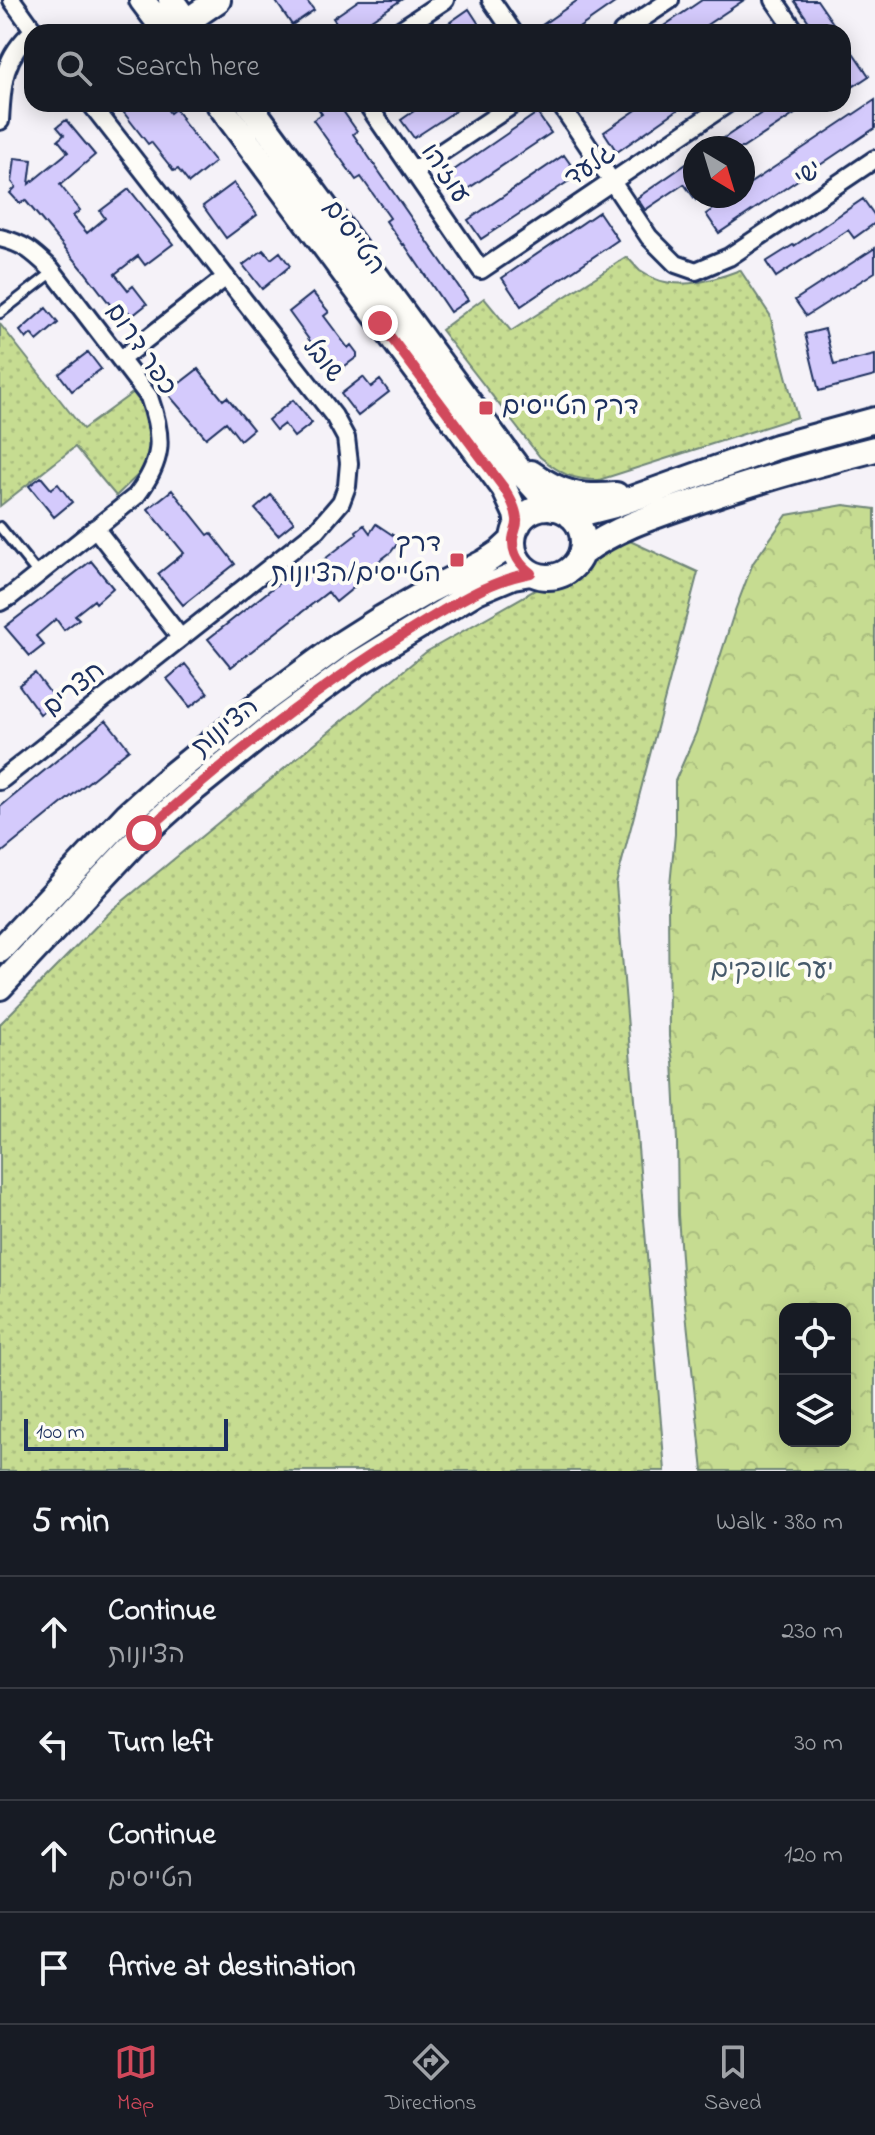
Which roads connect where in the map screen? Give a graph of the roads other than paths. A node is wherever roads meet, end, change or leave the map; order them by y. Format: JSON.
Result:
{"nodes":[{"id":1,"x":12,"y":0,"type":"edge"},
{"id":2,"x":142,"y":0,"type":"edge"},
{"id":3,"x":171,"y":0,"type":"edge"},
{"id":4,"x":218,"y":0,"type":"edge"},
{"id":5,"x":445,"y":0,"type":"edge"},
{"id":6,"x":491,"y":0,"type":"edge"},
{"id":7,"x":670,"y":0,"type":"edge"},
{"id":8,"x":774,"y":0,"type":"edge"},
{"id":9,"x":29,"y":24,"type":"edge"},
{"id":10,"x":173,"y":24,"type":"edge"},
{"id":11,"x":178,"y":24,"type":"edge"},
{"id":12,"x":186,"y":24,"type":"edge"},
{"id":13,"x":409,"y":24,"type":"edge"},
{"id":14,"x":508,"y":24,"type":"edge"},
{"id":15,"x":634,"y":24,"type":"edge"},
{"id":16,"x":790,"y":24,"type":"edge"},
{"id":17,"x":24,"y":38,"type":"edge"},
{"id":18,"x":97,"y":112,"type":"edge"},
{"id":19,"x":225,"y":112,"type":"edge"},
{"id":20,"x":255,"y":112,"type":"edge"},
{"id":21,"x":372,"y":112,"type":"edge"},
{"id":22,"x":502,"y":112,"type":"edge"},
{"id":23,"x":565,"y":112,"type":"edge"},
{"id":24,"x":715,"y":112,"type":"edge"},
{"id":25,"x":0,"y":121,"type":"edge"},
{"id":26,"x":873,"y":163,"type":"edge"},
{"id":27,"x":413,"y":171,"type":"junction"},
{"id":28,"x":612,"y":182,"type":"junction"},
{"id":29,"x":0,"y":238,"type":"edge"},
{"id":30,"x":481,"y":270,"type":"joint"},
{"id":31,"x":54,"y":272,"type":"junction"},
{"id":32,"x":226,"y":277,"type":"junction"},
{"id":33,"x":0,"y":313,"type":"edge"},
{"id":34,"x":121,"y":359,"type":"junction"},
{"id":35,"x":875,"y":420,"type":"edge"},
{"id":36,"x":875,"y":449,"type":"edge"},
{"id":37,"x":505,"y":451,"type":"junction"},
{"id":38,"x":347,"y":486,"type":"joint"},
{"id":39,"x":652,"y":491,"type":"junction"},
{"id":40,"x":562,"y":512,"type":"junction"},
{"id":41,"x":0,"y":527,"type":"edge"},
{"id":42,"x":95,"y":528,"type":"junction"},
{"id":43,"x":516,"y":533,"type":"junction"},
{"id":44,"x":582,"y":553,"type":"junction"},
{"id":45,"x":531,"y":573,"type":"junction"},
{"id":46,"x":38,"y":574,"type":"junction"},
{"id":47,"x":0,"y":602,"type":"edge"},
{"id":48,"x":180,"y":637,"type":"junction"},
{"id":49,"x":0,"y":781,"type":"edge"},
{"id":50,"x":0,"y":950,"type":"edge"},
{"id":51,"x":0,"y":987,"type":"edge"}],
"edges":[{"from":1,"to":9,"type":"street"},
{"from":2,"to":10,"type":"main road"},
{"from":3,"to":11,"type":"main road"},
{"from":4,"to":12,"type":"main road"},
{"from":5,"to":13,"type":"street"},
{"from":6,"to":14,"type":"street"},
{"from":7,"to":15,"type":"street"},
{"from":8,"to":16,"type":"street"},
{"from":17,"to":25,"type":"street"},
{"from":18,"to":32,"type":"street","name":"שובל"},
{"from":19,"to":43,"type":"main road","name":"הטייסים"},
{"from":20,"to":37,"type":"main road","name":"הטייסים"},
{"from":21,"to":27,"type":"street","name":"עוזיהו"},
{"from":22,"to":27,"type":"street"},
{"from":23,"to":28,"type":"street","name":"ישי"},
{"from":24,"to":28,"type":"street","name":"גלעד"},
{"from":26,"to":28,"type":"street","name":"ישי"},
{"from":27,"to":30,"type":"street","name":"עוזיהו"},
{"from":28,"to":30,"type":"street","name":"גלעד"},
{"from":29,"to":31,"type":"street","name":"כפר דרום"},
{"from":31,"to":33,"type":"lane"},
{"from":31,"to":34,"type":"street","name":"כפר דרום"},
{"from":32,"to":34,"type":"street"},
{"from":32,"to":38,"type":"street","name":"שובל"},
{"from":34,"to":42,"type":"street","name":"כפר דרום"},
{"from":35,"to":39,"type":"main road"},
{"from":36,"to":44,"type":"main road"},
{"from":37,"to":39,"type":"main road"},
{"from":37,"to":40,"type":"main road","name":"הטייסים"},
{"from":38,"to":48,"type":"street","name":"חצרים"},
{"from":39,"to":40,"type":"main road"},
{"from":40,"to":43,"type":"main road"},
{"from":40,"to":44,"type":"main road"},
{"from":41,"to":46,"type":"lane"},
{"from":42,"to":46,"type":"street","name":"כפר דרום"},
{"from":42,"to":48,"type":"street"},
{"from":43,"to":45,"type":"main road"},
{"from":43,"to":50,"type":"main road","name":"הציונות"},
{"from":44,"to":45,"type":"main road"},
{"from":45,"to":51,"type":"main road","name":"הציונות"},
{"from":46,"to":47,"type":"street","name":"כפר דרום"},
{"from":48,"to":49,"type":"street","name":"חצרים"}]}
